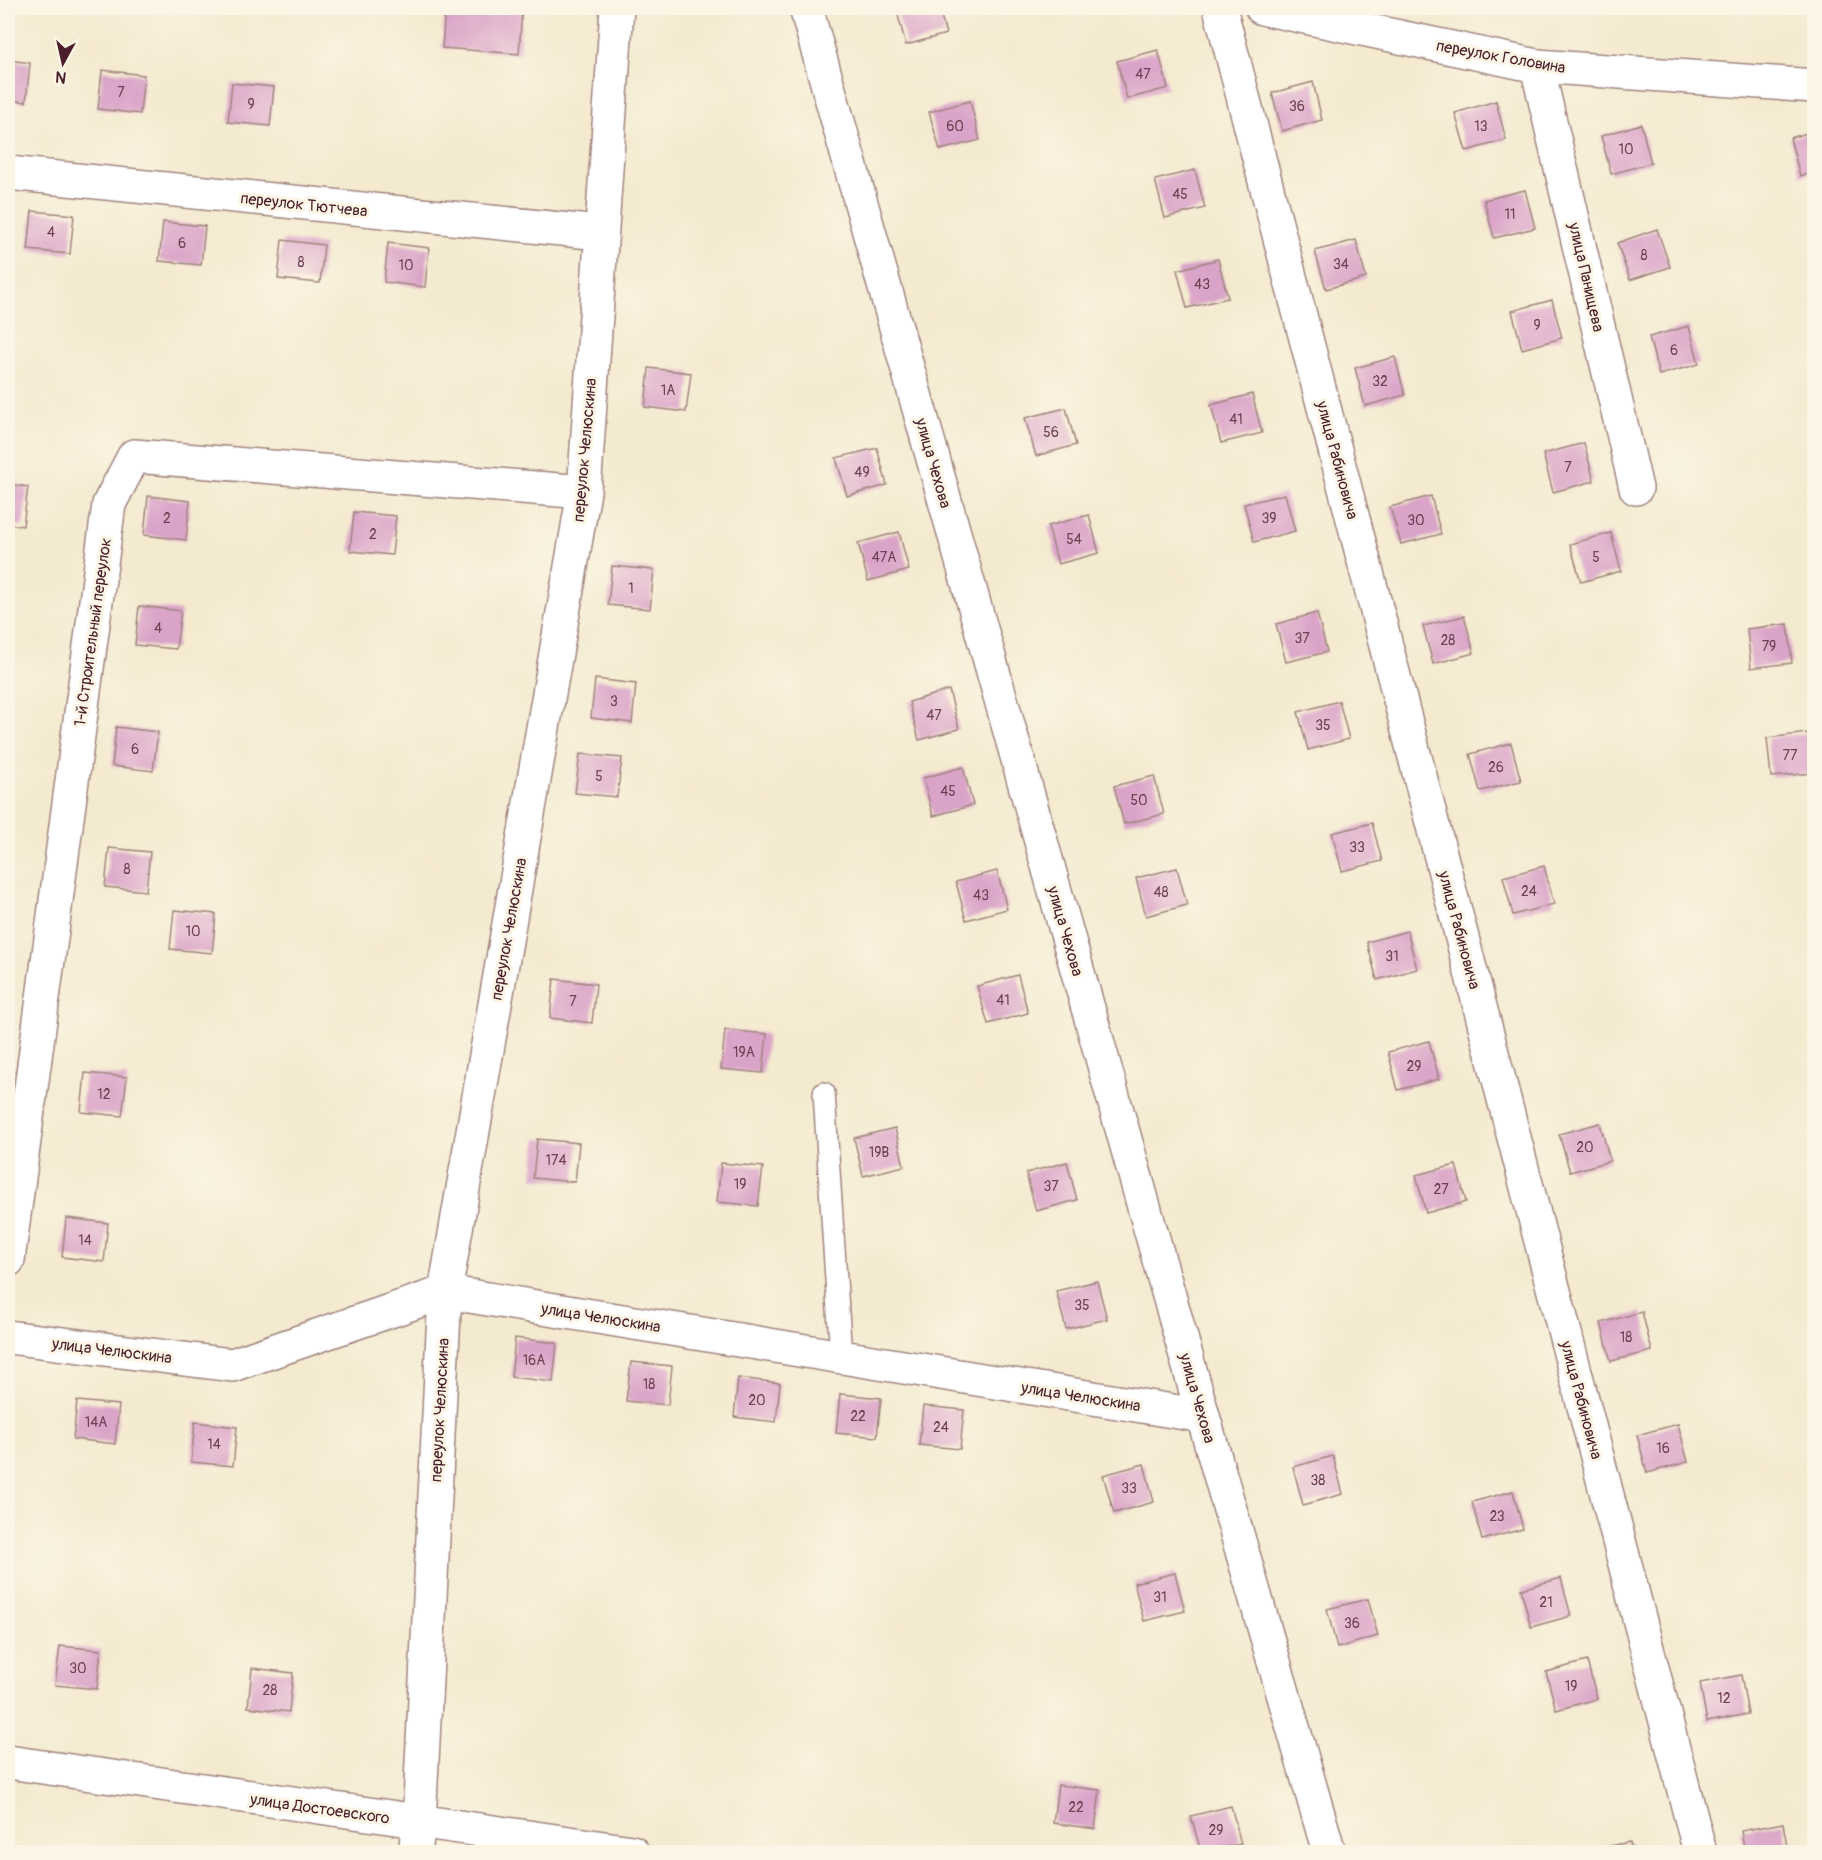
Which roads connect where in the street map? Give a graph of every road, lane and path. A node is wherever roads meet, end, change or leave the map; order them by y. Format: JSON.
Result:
{"nodes":[{"id":1,"x":617,"y":8,"type":"edge"},
{"id":2,"x":806,"y":8,"type":"edge"},
{"id":3,"x":1220,"y":8,"type":"edge"},
{"id":4,"x":1262,"y":8,"type":"edge"},
{"id":5,"x":1326,"y":14,"type":"edge"},
{"id":6,"x":1537,"y":66,"type":"junction"},
{"id":7,"x":1815,"y":86,"type":"edge"},
{"id":8,"x":8,"y":173,"type":"edge"},
{"id":9,"x":600,"y":233,"type":"junction"},
{"id":10,"x":1636,"y":488,"type":"dead end"},
{"id":11,"x":584,"y":492,"type":"junction"},
{"id":12,"x":824,"y":1093,"type":"dead end"},
{"id":13,"x":8,"y":1260,"type":"edge"},
{"id":14,"x":445,"y":1292,"type":"junction"},
{"id":15,"x":8,"y":1337,"type":"edge"},
{"id":16,"x":842,"y":1357,"type":"junction"},
{"id":17,"x":1203,"y":1416,"type":"junction"},
{"id":18,"x":8,"y":1762,"type":"edge"},
{"id":19,"x":417,"y":1838,"type":"edge"},
{"id":20,"x":632,"y":1852,"type":"edge"},
{"id":21,"x":1329,"y":1852,"type":"edge"},
{"id":22,"x":1700,"y":1852,"type":"edge"}],
"edges":[{"from":1,"to":9,"type":"street","name":"переулок Челюскина"},
{"from":2,"to":17,"type":"street","name":"улица Чехова"},
{"from":3,"to":22,"type":"street","name":"улица Рабиновича"},
{"from":4,"to":5,"type":"street","name":"переулок Головина"},
{"from":5,"to":6,"type":"street","name":"переулок Головина"},
{"from":6,"to":7,"type":"street","name":"переулок Головина"},
{"from":6,"to":10,"type":"street","name":"улица Панищева"},
{"from":8,"to":9,"type":"street","name":"переулок Тютчева"},
{"from":9,"to":11,"type":"street","name":"переулок Челюскина"},
{"from":11,"to":13,"type":"street","name":"1-й Строительный переулок"},
{"from":11,"to":14,"type":"street","name":"переулок Челюскина"},
{"from":12,"to":16,"type":"lane"},
{"from":14,"to":15,"type":"street","name":"улица Челюскина"},
{"from":14,"to":16,"type":"street","name":"улица Челюскина"},
{"from":14,"to":19,"type":"street","name":"переулок Челюскина"},
{"from":16,"to":17,"type":"street","name":"улица Челюскина"},
{"from":17,"to":21,"type":"street","name":"улица Чехова"},
{"from":18,"to":19,"type":"street","name":"улица Достоевского"},
{"from":19,"to":20,"type":"street","name":"улица Достоевского"}]}
